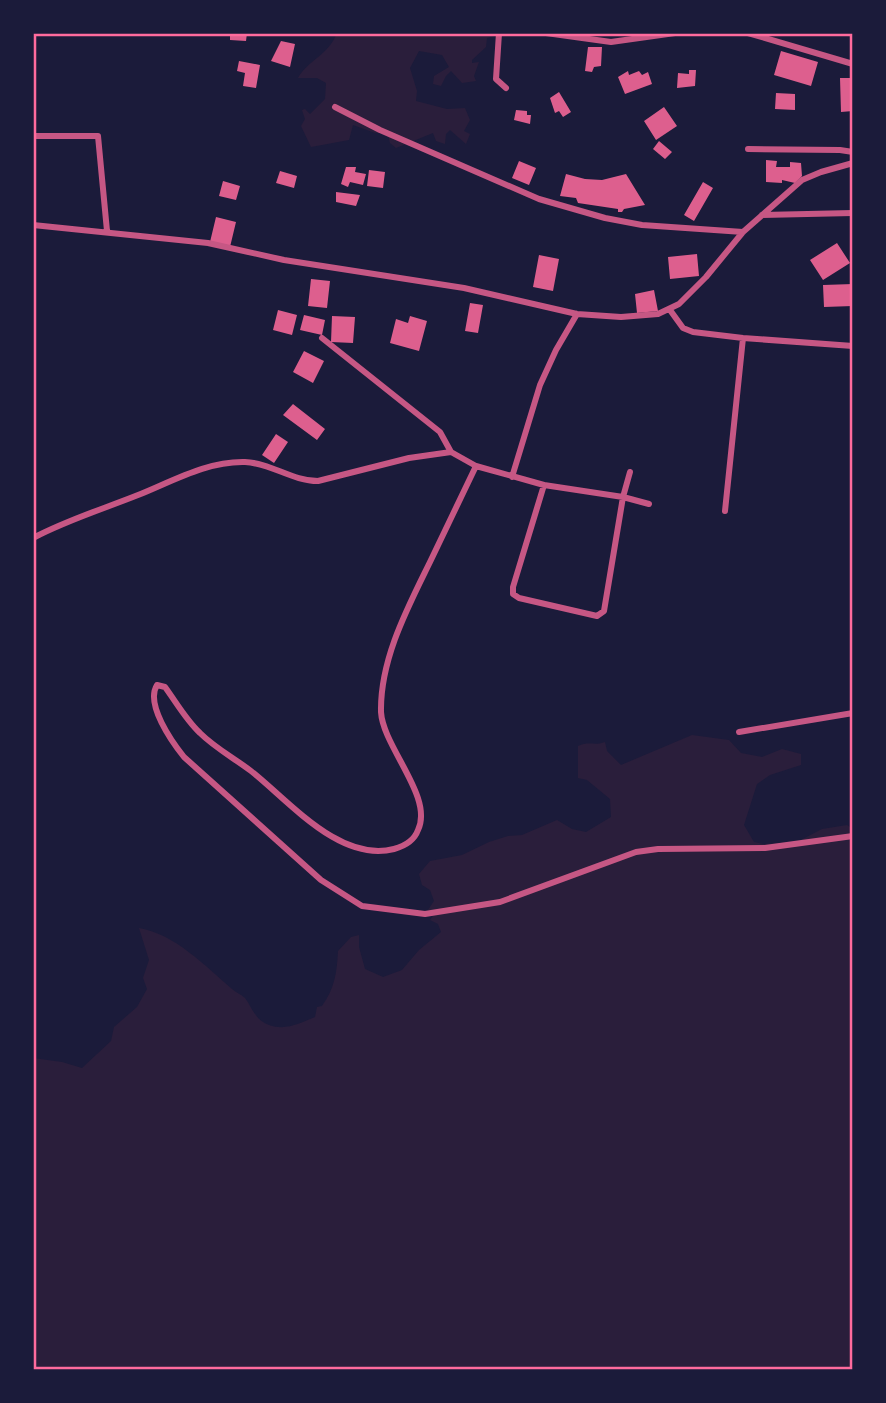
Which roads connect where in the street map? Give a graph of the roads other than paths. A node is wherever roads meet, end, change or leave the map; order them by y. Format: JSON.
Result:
{"nodes":[{"id":1,"x":499,"y":33,"type":"edge"},
{"id":2,"x":546,"y":33,"type":"edge"},
{"id":3,"x":675,"y":33,"type":"edge"},
{"id":4,"x":748,"y":33,"type":"edge"},
{"id":5,"x":853,"y":64,"type":"edge"},
{"id":6,"x":506,"y":88,"type":"dead end"},
{"id":7,"x":335,"y":107,"type":"dead end"},
{"id":8,"x":33,"y":136,"type":"edge"},
{"id":9,"x":748,"y":149,"type":"dead end"},
{"id":10,"x":853,"y":152,"type":"edge"},
{"id":11,"x":853,"y":163,"type":"edge"},
{"id":12,"x":853,"y":213,"type":"edge"},
{"id":13,"x":762,"y":215,"type":"junction"},
{"id":14,"x":33,"y":225,"type":"edge"},
{"id":15,"x":107,"y":231,"type":"junction"},
{"id":16,"x":743,"y":232,"type":"junction"},
{"id":17,"x":670,"y":310,"type":"junction"},
{"id":18,"x":577,"y":314,"type":"junction"},
{"id":19,"x":322,"y":338,"type":"dead end"},
{"id":20,"x":743,"y":338,"type":"junction"},
{"id":21,"x":853,"y":346,"type":"edge"},
{"id":22,"x":451,"y":452,"type":"junction"},
{"id":23,"x":476,"y":466,"type":"junction"},
{"id":24,"x":630,"y":472,"type":"dead end"},
{"id":25,"x":512,"y":477,"type":"junction"},
{"id":26,"x":543,"y":488,"type":"junction"},
{"id":27,"x":623,"y":497,"type":"junction"},
{"id":28,"x":649,"y":504,"type":"dead end"},
{"id":29,"x":725,"y":511,"type":"dead end"},
{"id":30,"x":33,"y":538,"type":"edge"},
{"id":31,"x":853,"y":713,"type":"edge"},
{"id":32,"x":739,"y":732,"type":"dead end"},
{"id":33,"x":853,"y":836,"type":"edge"}],
"edges":[{"from":1,"to":6,"type":"street"},
{"from":2,"to":3,"type":"street"},
{"from":4,"to":5,"type":"street"},
{"from":7,"to":16,"type":"street"},
{"from":8,"to":15,"type":"street"},
{"from":9,"to":10,"type":"street"},
{"from":11,"to":13,"type":"street"},
{"from":12,"to":13,"type":"street"},
{"from":13,"to":16,"type":"street"},
{"from":14,"to":15,"type":"street"},
{"from":15,"to":18,"type":"street"},
{"from":16,"to":17,"type":"street"},
{"from":17,"to":18,"type":"street"},
{"from":17,"to":20,"type":"street"},
{"from":18,"to":25,"type":"street"},
{"from":19,"to":22,"type":"street"},
{"from":20,"to":21,"type":"street"},
{"from":20,"to":29,"type":"street"},
{"from":22,"to":23,"type":"street"},
{"from":22,"to":30,"type":"street"},
{"from":23,"to":25,"type":"street"},
{"from":23,"to":33,"type":"street"},
{"from":24,"to":27,"type":"street"},
{"from":25,"to":26,"type":"street"},
{"from":26,"to":27,"type":"street"},
{"from":26,"to":27,"type":"street"},
{"from":27,"to":28,"type":"street"},
{"from":31,"to":32,"type":"street"}]}
